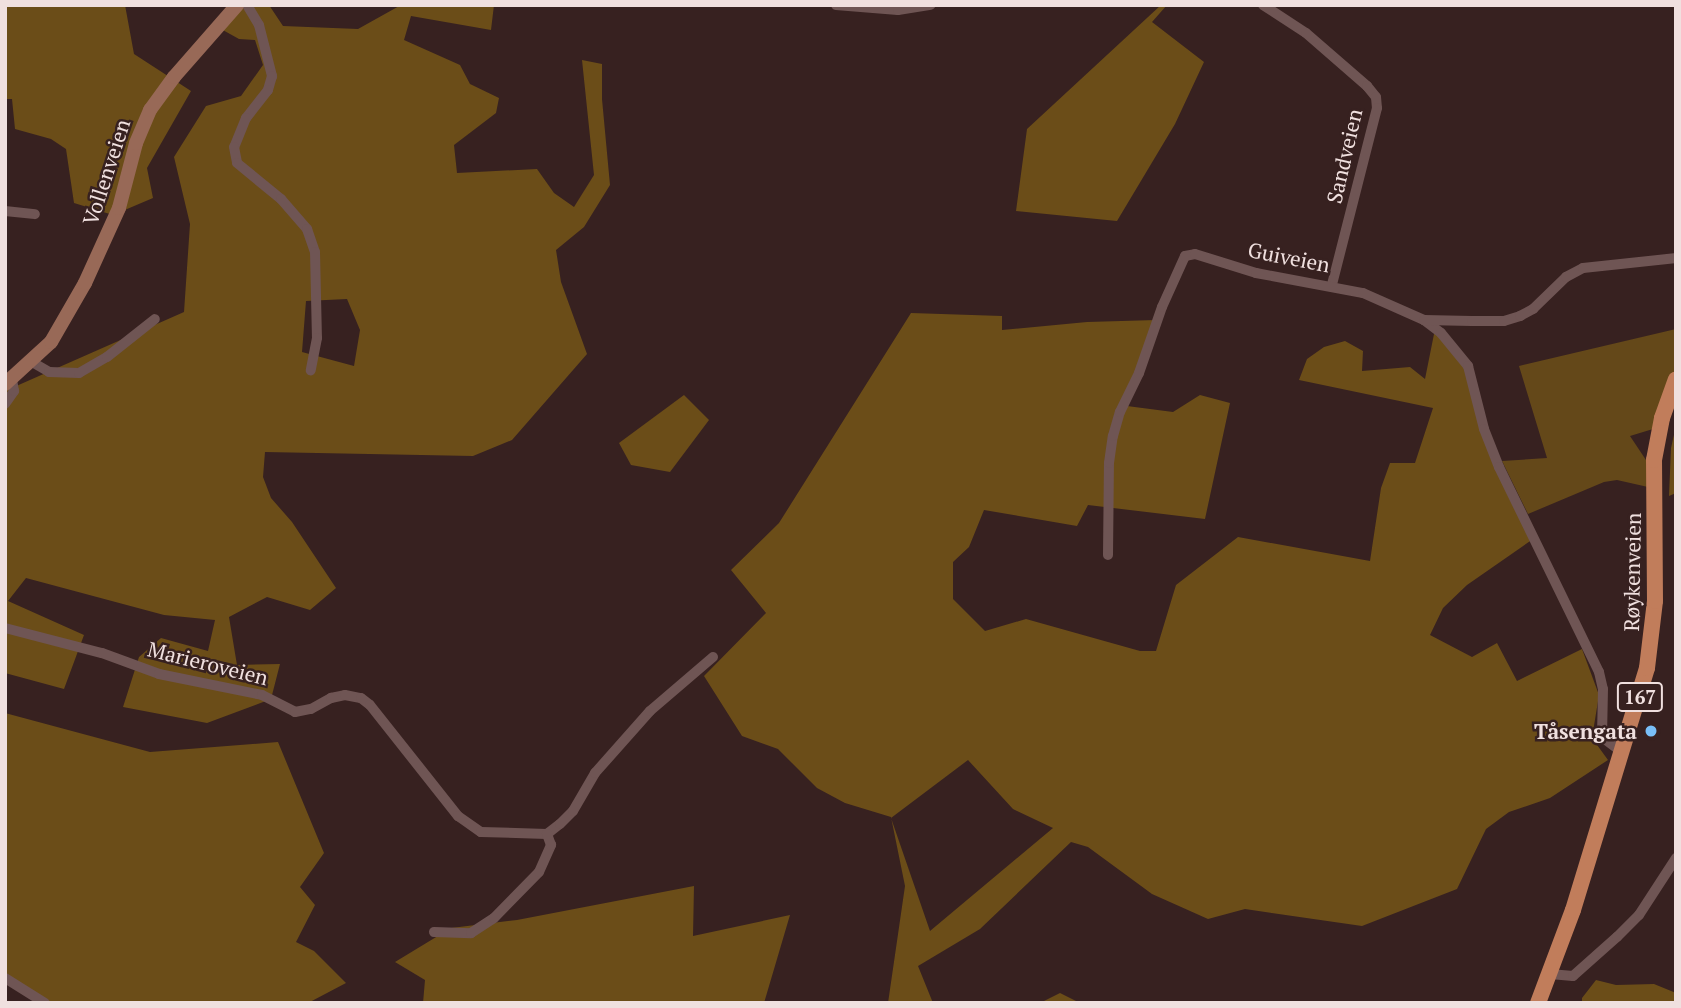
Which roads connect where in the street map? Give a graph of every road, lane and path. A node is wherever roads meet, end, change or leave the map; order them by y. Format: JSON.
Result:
{"nodes":[{"id":1,"x":237,"y":5,"type":"edge"},
{"id":2,"x":247,"y":5,"type":"edge"},
{"id":3,"x":836,"y":5,"type":"edge"},
{"id":4,"x":931,"y":5,"type":"edge"},
{"id":5,"x":1263,"y":5,"type":"edge"},
{"id":6,"x":5,"y":211,"type":"edge"},
{"id":7,"x":35,"y":214,"type":"dead end"},
{"id":8,"x":1676,"y":258,"type":"edge"},
{"id":9,"x":1332,"y":285,"type":"junction"},
{"id":10,"x":155,"y":319,"type":"dead end"},
{"id":11,"x":1423,"y":320,"type":"junction"},
{"id":12,"x":32,"y":362,"type":"junction"},
{"id":13,"x":311,"y":370,"type":"dead end"},
{"id":14,"x":1676,"y":379,"type":"edge"},
{"id":15,"x":8,"y":382,"type":"edge"},
{"id":16,"x":5,"y":404,"type":"edge"},
{"id":17,"x":1108,"y":555,"type":"dead end"},
{"id":18,"x":5,"y":628,"type":"edge"},
{"id":19,"x":713,"y":657,"type":"dead end"},
{"id":20,"x":1623,"y":753,"type":"junction"},
{"id":21,"x":547,"y":834,"type":"junction"},
{"id":22,"x":1676,"y":858,"type":"edge"},
{"id":23,"x":434,"y":932,"type":"dead end"},
{"id":24,"x":1550,"y":974,"type":"junction"},
{"id":25,"x":5,"y":978,"type":"edge"},
{"id":26,"x":45,"y":1003,"type":"edge"},
{"id":27,"x":1538,"y":1003,"type":"edge"}],
"edges":[{"from":1,"to":12,"type":"main road","name":"Vollenveien"},
{"from":2,"to":13,"type":"street"},
{"from":3,"to":4,"type":"street"},
{"from":5,"to":9,"type":"street","name":"Sandveien"},
{"from":6,"to":7,"type":"street"},
{"from":8,"to":11,"type":"street","name":"Guiveien"},
{"from":9,"to":11,"type":"street","name":"Guiveien"},
{"from":9,"to":17,"type":"street","name":"Guiveien"},
{"from":10,"to":12,"type":"street"},
{"from":11,"to":20,"type":"street"},
{"from":12,"to":15,"type":"main road","name":"Vollenveien"},
{"from":14,"to":20,"type":"main road","name":"Røykenveien","number":"167"},
{"from":15,"to":16,"type":"street"},
{"from":18,"to":21,"type":"street","name":"Marieroveien"},
{"from":19,"to":21,"type":"street"},
{"from":20,"to":24,"type":"main road","name":"Røykenveien","number":"167"},
{"from":21,"to":23,"type":"street"},
{"from":22,"to":24,"type":"street"},
{"from":24,"to":27,"type":"main road","name":"Røykenveien","number":"167"},
{"from":25,"to":26,"type":"street"}]}
